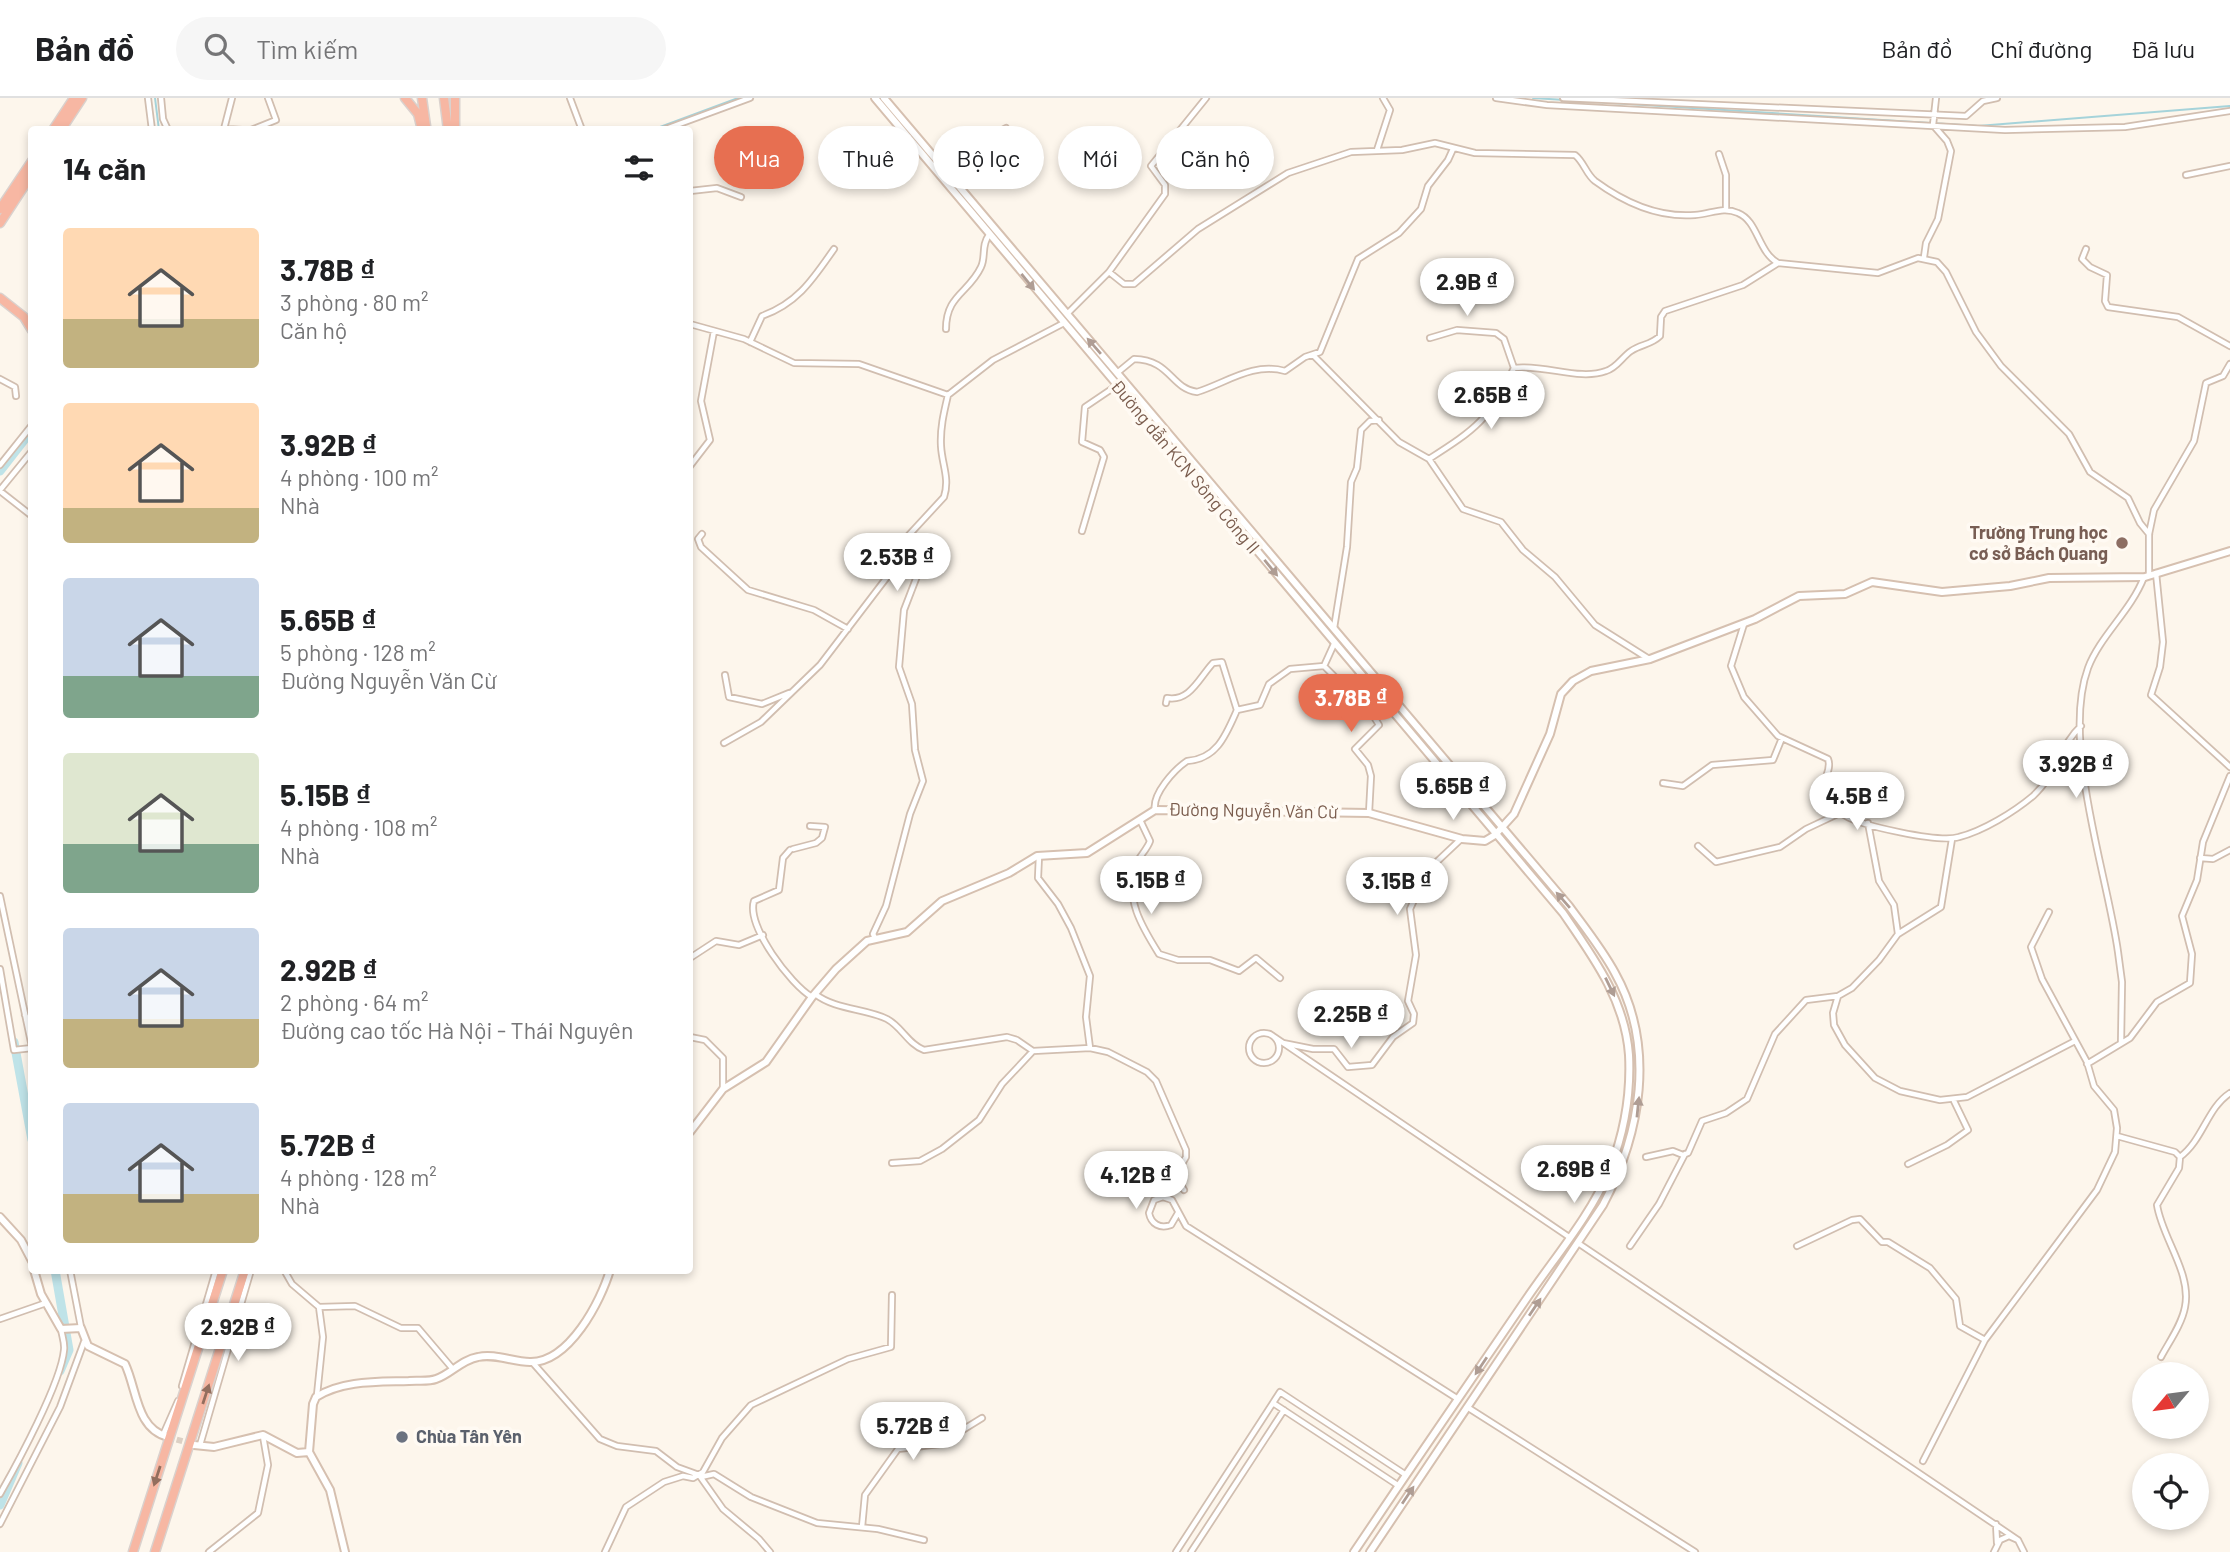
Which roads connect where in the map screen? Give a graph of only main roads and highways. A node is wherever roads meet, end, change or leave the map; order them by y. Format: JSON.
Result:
{"nodes":[{"id":1,"x":74,"y":98,"type":"edge"},
{"id":2,"x":82,"y":98,"type":"edge"},
{"id":3,"x":405,"y":98,"type":"edge"},
{"id":4,"x":422,"y":98,"type":"edge"},
{"id":5,"x":444,"y":98,"type":"edge"},
{"id":6,"x":455,"y":98,"type":"edge"},
{"id":7,"x":62,"y":123,"type":"edge"},
{"id":8,"x":422,"y":126,"type":"edge"},
{"id":9,"x":424,"y":126,"type":"edge"},
{"id":10,"x":448,"y":126,"type":"edge"},
{"id":11,"x":455,"y":126,"type":"edge"},
{"id":12,"x":28,"y":167,"type":"edge"},
{"id":13,"x":28,"y":179,"type":"edge"},
{"id":14,"x":0,"y":209,"type":"edge"},
{"id":15,"x":0,"y":223,"type":"edge"},
{"id":16,"x":0,"y":298,"type":"edge"},
{"id":17,"x":28,"y":324,"type":"edge"},
{"id":18,"x":222,"y":1274,"type":"edge"},
{"id":19,"x":244,"y":1274,"type":"edge"},
{"id":20,"x":133,"y":1552,"type":"edge"},
{"id":21,"x":155,"y":1552,"type":"edge"}],
"edges":[{"from":1,"to":7,"type":"highway"},
{"from":2,"to":7,"type":"highway"},
{"from":3,"to":8,"type":"highway"},
{"from":4,"to":9,"type":"highway"},
{"from":5,"to":10,"type":"highway"},
{"from":6,"to":11,"type":"highway"},
{"from":12,"to":14,"type":"highway"},
{"from":13,"to":15,"type":"highway"},
{"from":16,"to":17,"type":"highway"},
{"from":18,"to":20,"type":"highway","one_way":true},
{"from":21,"to":19,"type":"highway","one_way":true}]}
